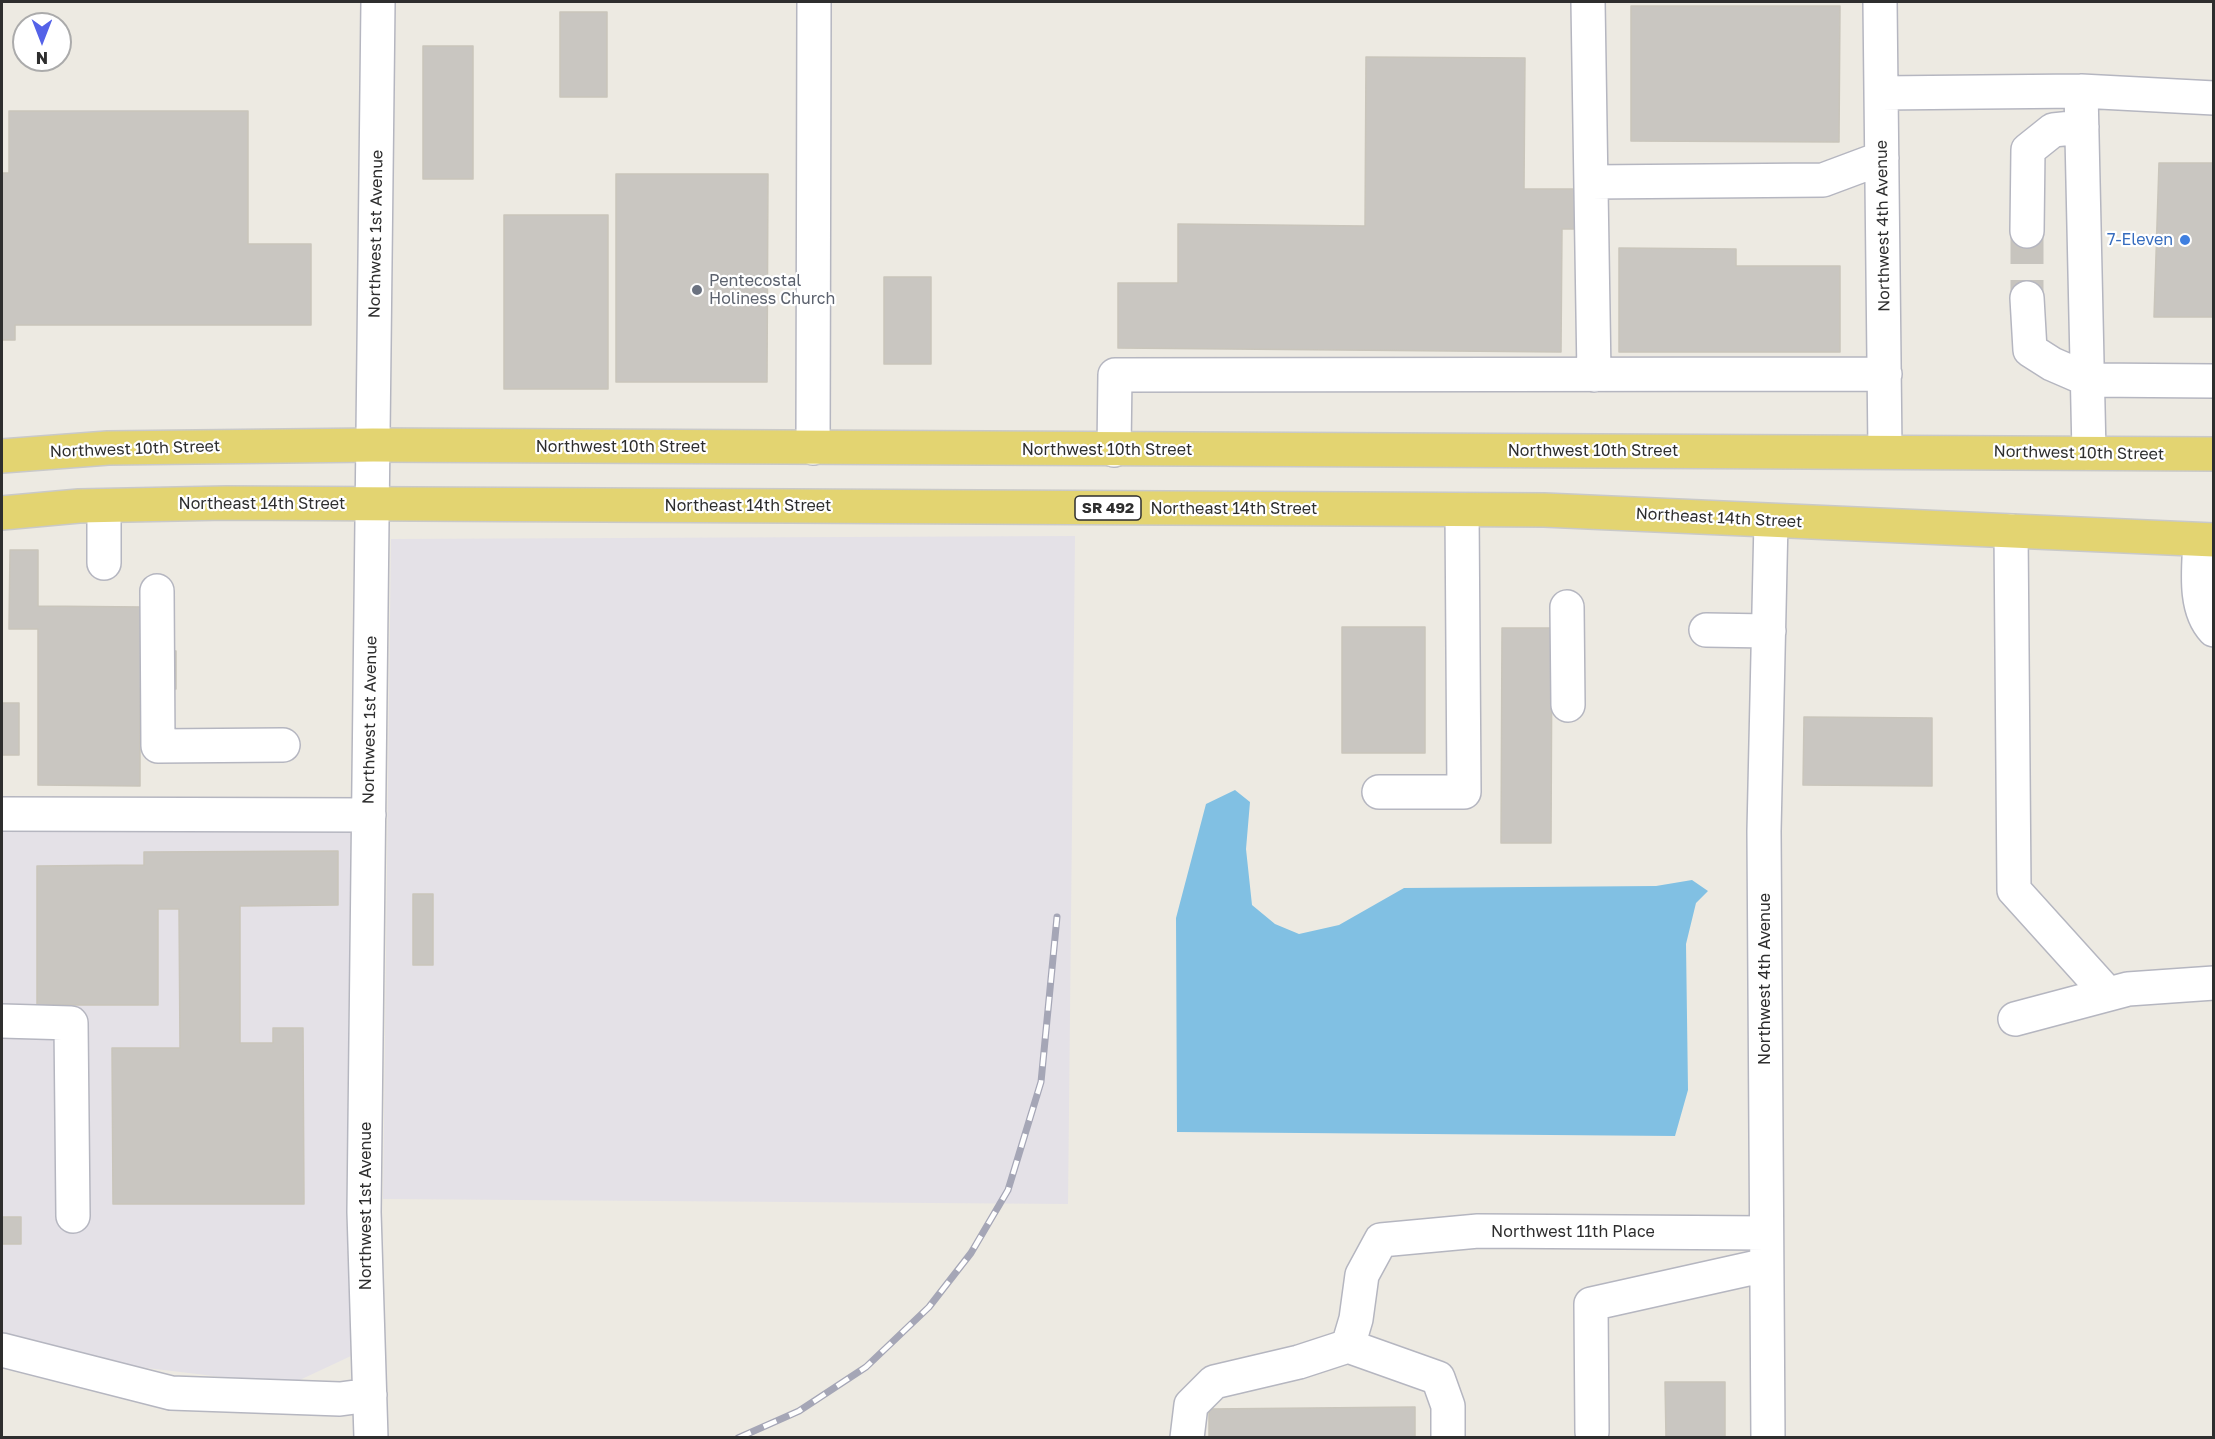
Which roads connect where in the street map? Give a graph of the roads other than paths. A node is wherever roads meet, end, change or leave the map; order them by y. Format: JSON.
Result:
{"nodes":[{"id":1,"x":378,"y":2,"type":"edge"},
{"id":2,"x":814,"y":2,"type":"edge"},
{"id":3,"x":1588,"y":2,"type":"edge"},
{"id":4,"x":1880,"y":2,"type":"edge"},
{"id":5,"x":2081,"y":92,"type":"junction"},
{"id":6,"x":1881,"y":93,"type":"junction"},
{"id":7,"x":2214,"y":98,"type":"edge"},
{"id":8,"x":2082,"y":127,"type":"junction"},
{"id":9,"x":1882,"y":158,"type":"junction"},
{"id":10,"x":1591,"y":182,"type":"junction"},
{"id":11,"x":2027,"y":231,"type":"tunnel mouth"},
{"id":12,"x":2027,"y":298,"type":"tunnel mouth"},
{"id":13,"x":1885,"y":374,"type":"junction"},
{"id":14,"x":1594,"y":375,"type":"junction"},
{"id":15,"x":2089,"y":380,"type":"junction"},
{"id":16,"x":2214,"y":381,"type":"edge"},
{"id":17,"x":2,"y":442,"type":"edge"},
{"id":18,"x":373,"y":445,"type":"junction"},
{"id":19,"x":108,"y":448,"type":"junction"},
{"id":20,"x":813,"y":448,"type":"junction"},
{"id":21,"x":1114,"y":450,"type":"junction"},
{"id":22,"x":1885,"y":452,"type":"junction"},
{"id":23,"x":2089,"y":453,"type":"junction"},
{"id":24,"x":2214,"y":454,"type":"edge"},
{"id":25,"x":2,"y":456,"type":"edge"},
{"id":26,"x":373,"y":504,"type":"junction"},
{"id":27,"x":104,"y":506,"type":"junction"},
{"id":28,"x":1462,"y":510,"type":"junction"},
{"id":29,"x":2,"y":513,"type":"edge"},
{"id":30,"x":1771,"y":521,"type":"junction"},
{"id":31,"x":2011,"y":531,"type":"junction"},
{"id":32,"x":2207,"y":540,"type":"edge"},
{"id":33,"x":104,"y":563,"type":"dead end"},
{"id":34,"x":157,"y":591,"type":"dead end"},
{"id":35,"x":1567,"y":607,"type":"dead end"},
{"id":36,"x":1706,"y":630,"type":"dead end"},
{"id":37,"x":2214,"y":630,"type":"edge"},
{"id":38,"x":1768,"y":631,"type":"junction"},
{"id":39,"x":1568,"y":705,"type":"dead end"},
{"id":40,"x":283,"y":745,"type":"dead end"},
{"id":41,"x":1379,"y":792,"type":"dead end"},
{"id":42,"x":2,"y":814,"type":"edge"},
{"id":43,"x":369,"y":815,"type":"junction"},
{"id":44,"x":2214,"y":983,"type":"edge"},
{"id":45,"x":2108,"y":994,"type":"junction"},
{"id":46,"x":2015,"y":1019,"type":"dead end"},
{"id":47,"x":2,"y":1022,"type":"edge"},
{"id":48,"x":73,"y":1216,"type":"dead end"},
{"id":49,"x":1766,"y":1249,"type":"junction"},
{"id":50,"x":1348,"y":1346,"type":"junction"},
{"id":51,"x":2,"y":1350,"type":"edge"},
{"id":52,"x":370,"y":1395,"type":"junction"},
{"id":53,"x":1592,"y":1432,"type":"dead end"},
{"id":54,"x":372,"y":1437,"type":"edge"},
{"id":55,"x":1187,"y":1437,"type":"edge"},
{"id":56,"x":1448,"y":1437,"type":"edge"},
{"id":57,"x":1768,"y":1437,"type":"edge"}],
"edges":[{"from":1,"to":18,"type":"street","name":"Northwest 1st Avenue"},
{"from":2,"to":20,"type":"street"},
{"from":3,"to":10,"type":"street"},
{"from":4,"to":6,"type":"street","name":"Northwest 4th Avenue"},
{"from":5,"to":6,"type":"street"},
{"from":5,"to":7,"type":"street"},
{"from":5,"to":8,"type":"street"},
{"from":6,"to":9,"type":"street","name":"Northwest 4th Avenue"},
{"from":8,"to":11,"type":"street"},
{"from":8,"to":15,"type":"street"},
{"from":9,"to":10,"type":"street"},
{"from":9,"to":13,"type":"street","name":"Northwest 4th Avenue"},
{"from":10,"to":14,"type":"street"},
{"from":12,"to":15,"type":"street"},
{"from":13,"to":14,"type":"street"},
{"from":13,"to":22,"type":"street","name":"Northwest 4th Avenue"},
{"from":14,"to":21,"type":"street"},
{"from":15,"to":16,"type":"street"},
{"from":15,"to":23,"type":"street"},
{"from":17,"to":19,"type":"main road"},
{"from":18,"to":19,"type":"main road","name":"Northwest 10th Street"},
{"from":18,"to":20,"type":"main road","name":"Northwest 10th Street"},
{"from":18,"to":26,"type":"street","name":"Northwest 1st Avenue"},
{"from":19,"to":25,"type":"main road","name":"Northwest 10th Street"},
{"from":20,"to":21,"type":"main road","name":"Northwest 10th Street"},
{"from":21,"to":22,"type":"main road","name":"Northwest 10th Street"},
{"from":22,"to":23,"type":"main road","name":"Northwest 10th Street"},
{"from":23,"to":24,"type":"main road","name":"Northwest 10th Street"},
{"from":26,"to":27,"type":"main road","name":"Northeast 14th Street","number":"SR 492"},
{"from":26,"to":28,"type":"main road","name":"Northeast 14th Street","number":"SR 492"},
{"from":26,"to":43,"type":"street","name":"Northwest 1st Avenue"},
{"from":27,"to":29,"type":"main road","name":"Northeast 14th Street","number":"SR 492"},
{"from":27,"to":33,"type":"street"},
{"from":28,"to":30,"type":"main road","name":"Northeast 14th Street","number":"SR 492"},
{"from":28,"to":41,"type":"street"},
{"from":30,"to":31,"type":"main road","name":"Northeast 14th Street","number":"SR 492"},
{"from":30,"to":38,"type":"street","name":"Northwest 4th Avenue"},
{"from":31,"to":32,"type":"main road","name":"Northeast 14th Street","number":"SR 492"},
{"from":31,"to":45,"type":"street"},
{"from":32,"to":37,"type":"street"},
{"from":34,"to":40,"type":"street"},
{"from":35,"to":39,"type":"street"},
{"from":36,"to":38,"type":"street"},
{"from":38,"to":49,"type":"street","name":"Northwest 4th Avenue"},
{"from":42,"to":43,"type":"street"},
{"from":43,"to":52,"type":"street","name":"Northwest 1st Avenue"},
{"from":44,"to":45,"type":"street"},
{"from":45,"to":46,"type":"street"},
{"from":47,"to":48,"type":"street"},
{"from":49,"to":50,"type":"street","name":"Northwest 11th Place"},
{"from":49,"to":53,"type":"street"},
{"from":49,"to":57,"type":"street","name":"Northwest 4th Avenue"},
{"from":50,"to":55,"type":"street"},
{"from":50,"to":56,"type":"street"},
{"from":51,"to":52,"type":"street"},
{"from":52,"to":54,"type":"street","name":"Northwest 1st Avenue"}]}
